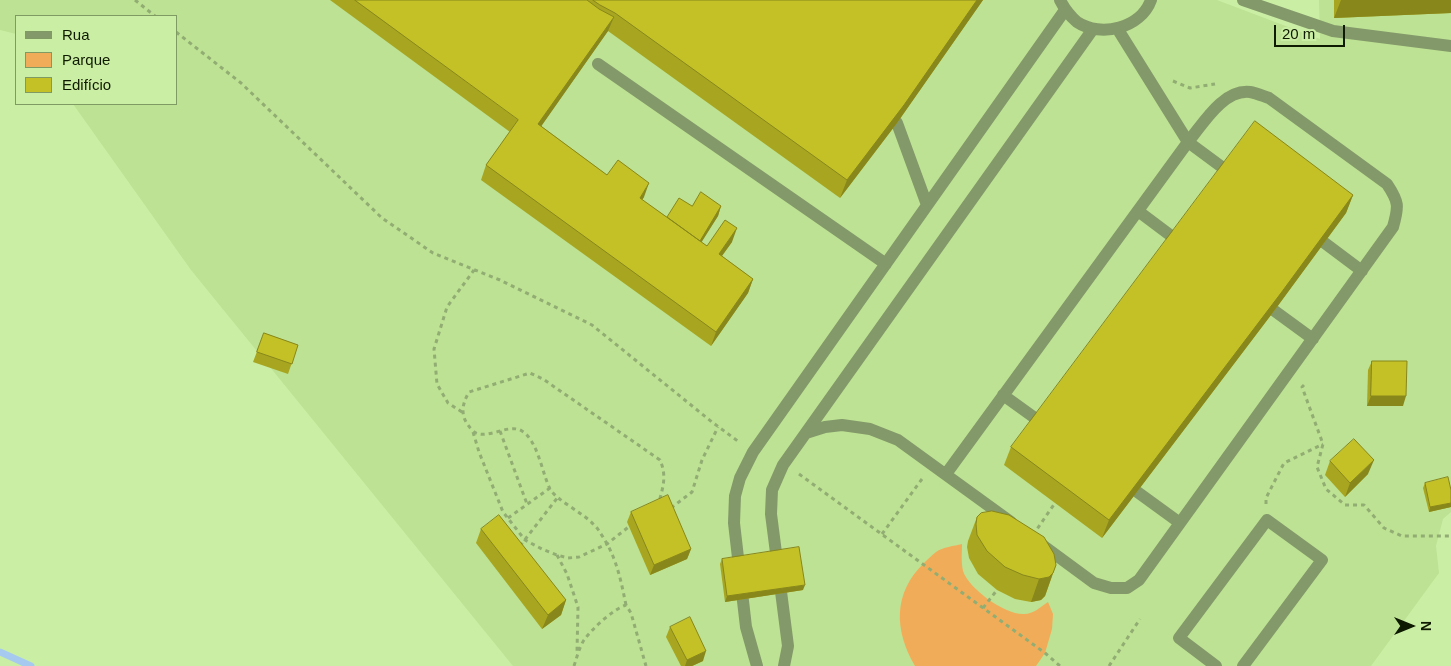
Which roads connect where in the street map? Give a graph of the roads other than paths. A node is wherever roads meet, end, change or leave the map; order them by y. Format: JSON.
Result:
{"nodes":[{"id":1,"x":1151,"y":0,"type":"edge"},
{"id":2,"x":1243,"y":0,"type":"edge"},
{"id":3,"x":1063,"y":5,"type":"edge"},
{"id":4,"x":1117,"y":28,"type":"junction"},
{"id":5,"x":1093,"y":29,"type":"junction"},
{"id":6,"x":1451,"y":46,"type":"edge"},
{"id":7,"x":598,"y":64,"type":"dead end"},
{"id":8,"x":897,"y":123,"type":"edge"},
{"id":9,"x":1188,"y":142,"type":"junction"},
{"id":10,"x":1240,"y":181,"type":"edge"},
{"id":11,"x":927,"y":205,"type":"junction"},
{"id":12,"x":1138,"y":211,"type":"junction"},
{"id":13,"x":1301,"y":226,"type":"edge"},
{"id":14,"x":1190,"y":249,"type":"edge"},
{"id":15,"x":886,"y":264,"type":"junction"},
{"id":16,"x":1362,"y":271,"type":"junction"},
{"id":17,"x":1251,"y":294,"type":"edge"},
{"id":18,"x":1313,"y":339,"type":"junction"},
{"id":19,"x":1003,"y":395,"type":"junction"},
{"id":20,"x":1053,"y":431,"type":"edge"},
{"id":21,"x":806,"y":433,"type":"junction"},
{"id":22,"x":946,"y":474,"type":"junction"},
{"id":23,"x":1114,"y":475,"type":"edge"},
{"id":24,"x":1180,"y":523,"type":"junction"},
{"id":25,"x":1208,"y":664,"type":"edge"},
{"id":26,"x":757,"y":666,"type":"edge"},
{"id":27,"x":784,"y":666,"type":"edge"},
{"id":28,"x":1243,"y":666,"type":"edge"}],
"edges":[{"from":1,"to":4,"type":"street"},
{"from":2,"to":6,"type":"street"},
{"from":3,"to":5,"type":"street"},
{"from":3,"to":11,"type":"street"},
{"from":4,"to":5,"type":"street"},
{"from":4,"to":9,"type":"street"},
{"from":5,"to":21,"type":"street"},
{"from":7,"to":15,"type":"street"},
{"from":8,"to":11,"type":"street"},
{"from":9,"to":10,"type":"street"},
{"from":9,"to":12,"type":"street"},
{"from":9,"to":16,"type":"street"},
{"from":11,"to":15,"type":"street"},
{"from":12,"to":14,"type":"street"},
{"from":12,"to":19,"type":"street"},
{"from":13,"to":16,"type":"street"},
{"from":15,"to":26,"type":"street"},
{"from":16,"to":18,"type":"street"},
{"from":17,"to":18,"type":"street"},
{"from":18,"to":24,"type":"street"},
{"from":19,"to":20,"type":"street"},
{"from":19,"to":22,"type":"street"},
{"from":21,"to":22,"type":"street"},
{"from":21,"to":27,"type":"street"},
{"from":22,"to":24,"type":"street"},
{"from":23,"to":24,"type":"street"},
{"from":25,"to":28,"type":"street"}]}
